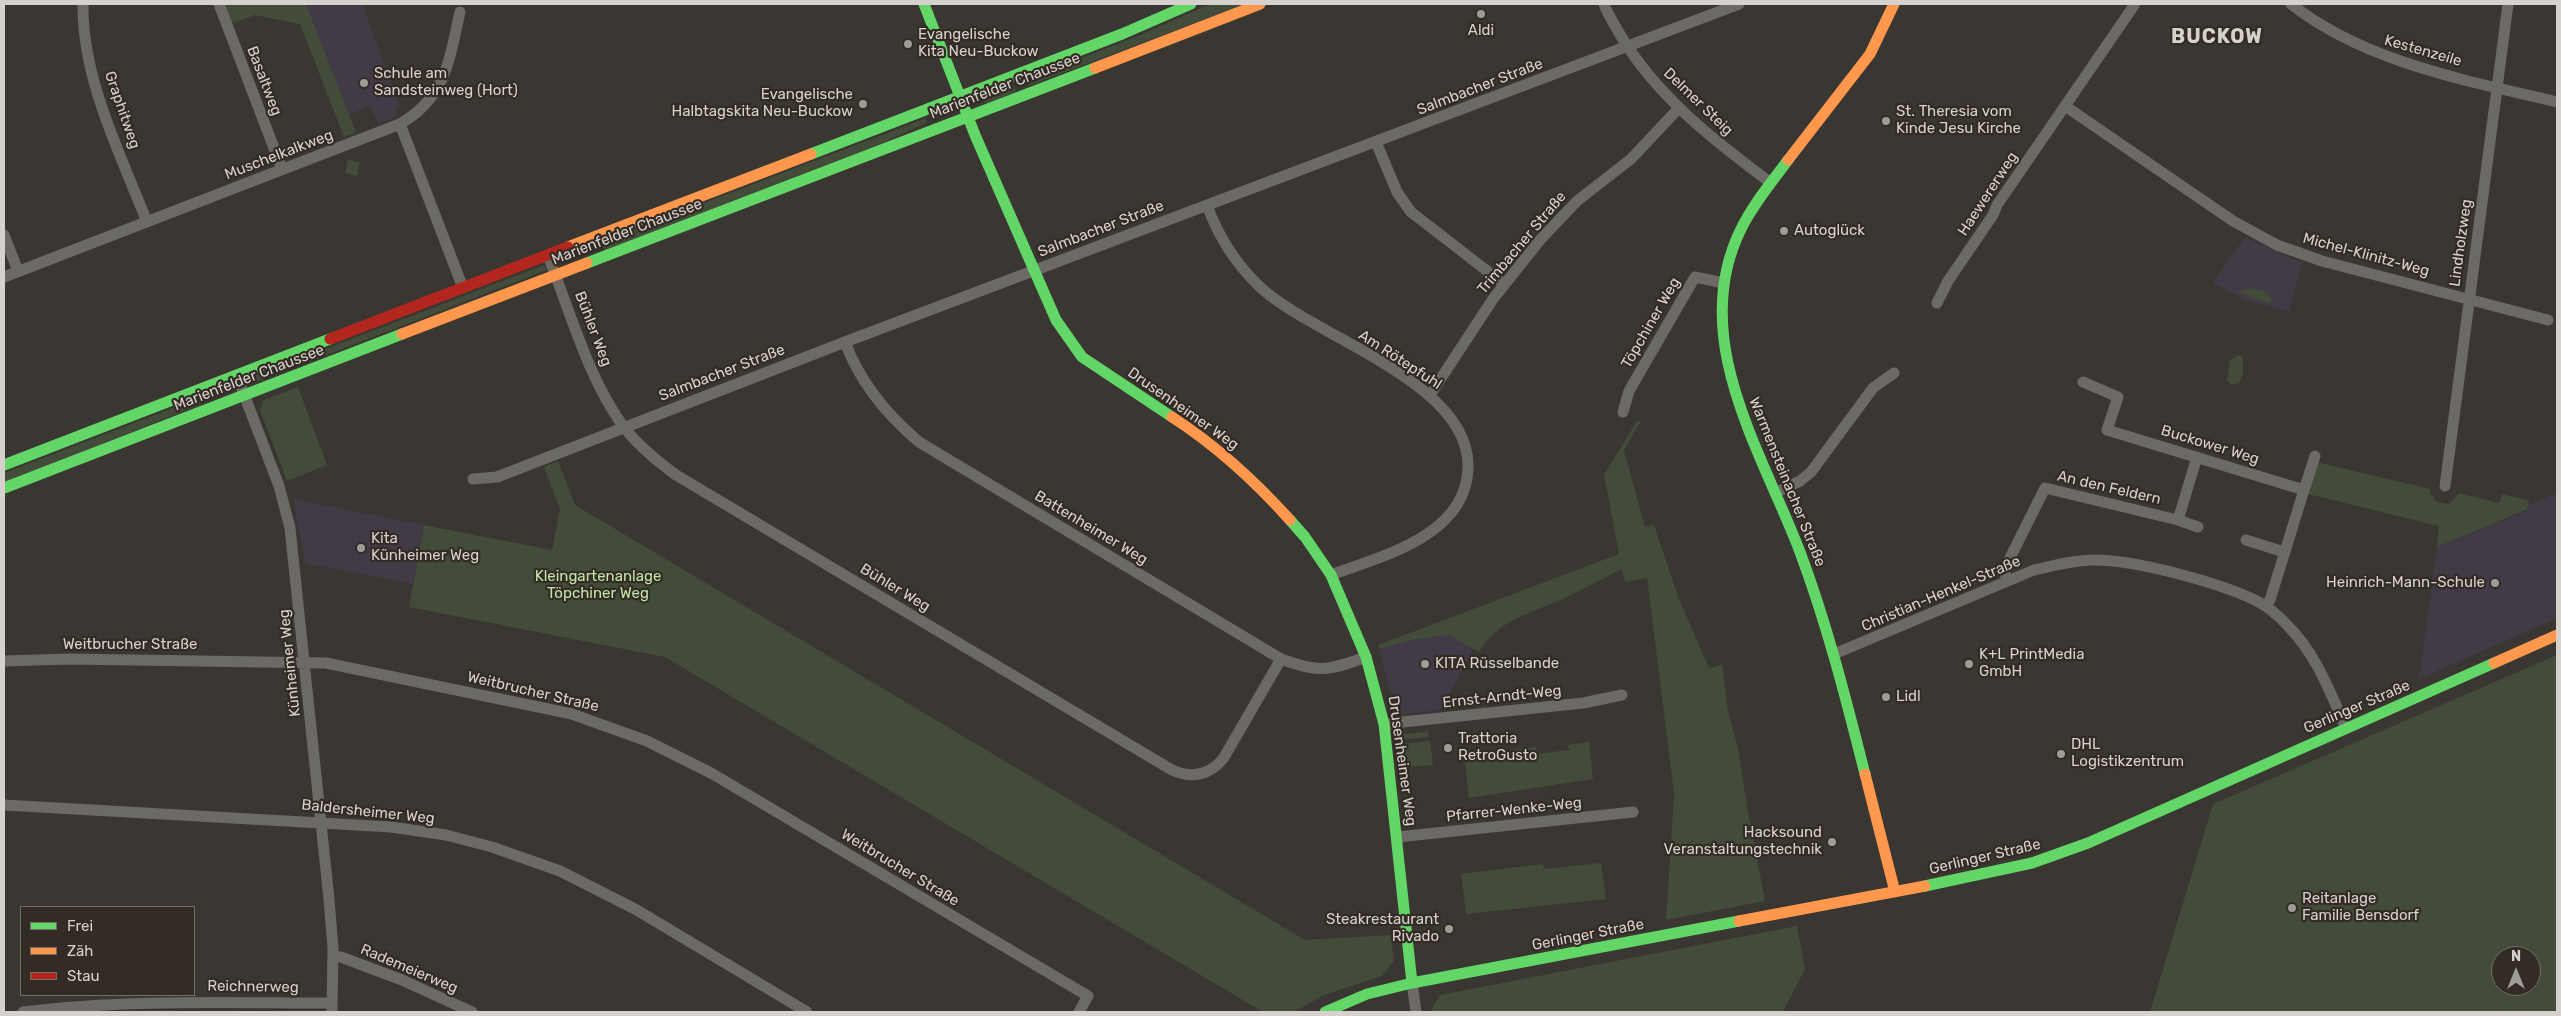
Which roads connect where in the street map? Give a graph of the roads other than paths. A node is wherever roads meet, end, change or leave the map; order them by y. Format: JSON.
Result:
{"nodes":[{"id":1,"x":83,"y":4,"type":"edge"},
{"id":2,"x":219,"y":4,"type":"edge"},
{"id":3,"x":924,"y":4,"type":"edge"},
{"id":4,"x":1192,"y":4,"type":"edge"},
{"id":5,"x":1260,"y":4,"type":"edge"},
{"id":6,"x":1604,"y":4,"type":"edge"},
{"id":7,"x":1739,"y":4,"type":"edge"},
{"id":8,"x":1894,"y":4,"type":"edge"},
{"id":9,"x":2135,"y":4,"type":"edge"},
{"id":10,"x":2291,"y":4,"type":"edge"},
{"id":11,"x":2508,"y":4,"type":"edge"},
{"id":12,"x":460,"y":12,"type":"dead end"},
{"id":13,"x":1627,"y":47,"type":"junction"},
{"id":14,"x":2497,"y":87,"type":"junction"},
{"id":15,"x":960,"y":97,"type":"junction"},
{"id":16,"x":2557,"y":102,"type":"edge"},
{"id":17,"x":2065,"y":106,"type":"junction"},
{"id":18,"x":1679,"y":108,"type":"junction"},
{"id":19,"x":968,"y":117,"type":"junction"},
{"id":20,"x":400,"y":124,"type":"junction"},
{"id":21,"x":1376,"y":142,"type":"junction"},
{"id":22,"x":282,"y":169,"type":"junction"},
{"id":23,"x":1771,"y":183,"type":"junction"},
{"id":24,"x":1207,"y":205,"type":"junction"},
{"id":25,"x":147,"y":222,"type":"junction"},
{"id":26,"x":4,"y":236,"type":"edge"},
{"id":27,"x":548,"y":256,"type":"junction"},
{"id":28,"x":1034,"y":271,"type":"junction"},
{"id":29,"x":18,"y":272,"type":"junction"},
{"id":30,"x":556,"y":275,"type":"junction"},
{"id":31,"x":4,"y":277,"type":"edge"},
{"id":32,"x":1724,"y":283,"type":"junction"},
{"id":33,"x":1504,"y":284,"type":"junction"},
{"id":34,"x":463,"y":288,"type":"junction"},
{"id":35,"x":2469,"y":298,"type":"junction"},
{"id":36,"x":1937,"y":303,"type":"dead end"},
{"id":37,"x":2548,"y":320,"type":"dead end"},
{"id":38,"x":845,"y":342,"type":"junction"},
{"id":39,"x":1894,"y":372,"type":"dead end"},
{"id":40,"x":237,"y":376,"type":"junction"},
{"id":41,"x":2083,"y":382,"type":"dead end"},
{"id":42,"x":244,"y":395,"type":"junction"},
{"id":43,"x":1430,"y":395,"type":"junction"},
{"id":44,"x":1623,"y":412,"type":"dead end"},
{"id":45,"x":624,"y":428,"type":"junction"},
{"id":46,"x":2314,"y":456,"type":"dead end"},
{"id":47,"x":2197,"y":457,"type":"junction"},
{"id":48,"x":4,"y":466,"type":"edge"},
{"id":49,"x":473,"y":479,"type":"dead end"},
{"id":50,"x":2445,"y":486,"type":"dead end"},
{"id":51,"x":4,"y":488,"type":"edge"},
{"id":52,"x":2304,"y":490,"type":"junction"},
{"id":53,"x":1775,"y":493,"type":"junction"},
{"id":54,"x":2178,"y":520,"type":"junction"},
{"id":55,"x":2198,"y":527,"type":"dead end"},
{"id":56,"x":2246,"y":540,"type":"dead end"},
{"id":57,"x":2284,"y":552,"type":"junction"},
{"id":58,"x":1331,"y":575,"type":"junction"},
{"id":59,"x":2007,"y":580,"type":"junction"},
{"id":60,"x":2266,"y":606,"type":"junction"},
{"id":61,"x":2557,"y":635,"type":"edge"},
{"id":62,"x":1834,"y":654,"type":"junction"},
{"id":63,"x":1366,"y":657,"type":"junction"},
{"id":64,"x":1281,"y":659,"type":"junction"},
{"id":65,"x":4,"y":661,"type":"edge"},
{"id":66,"x":305,"y":662,"type":"junction"},
{"id":67,"x":1622,"y":695,"type":"dead end"},
{"id":68,"x":1384,"y":724,"type":"junction"},
{"id":69,"x":2346,"y":728,"type":"junction"},
{"id":70,"x":4,"y":805,"type":"edge"},
{"id":71,"x":1632,"y":812,"type":"dead end"},
{"id":72,"x":321,"y":822,"type":"junction"},
{"id":73,"x":1398,"y":837,"type":"junction"},
{"id":74,"x":1895,"y":892,"type":"junction"},
{"id":75,"x":333,"y":956,"type":"junction"},
{"id":76,"x":1412,"y":983,"type":"junction"},
{"id":77,"x":332,"y":1008,"type":"edge"},
{"id":78,"x":23,"y":1012,"type":"edge"},
{"id":79,"x":472,"y":1012,"type":"edge"},
{"id":80,"x":806,"y":1012,"type":"edge"},
{"id":81,"x":1079,"y":1012,"type":"edge"},
{"id":82,"x":1325,"y":1012,"type":"edge"},
{"id":83,"x":1416,"y":1012,"type":"edge"}],
"edges":[{"from":1,"to":25,"type":"street","name":"Graphitweg"},
{"from":2,"to":22,"type":"street","name":"Basaltweg"},
{"from":3,"to":15,"type":"street","name":"Drusenheimer Weg"},
{"from":4,"to":15,"type":"street","name":"Marienfelder Chaussee"},
{"from":5,"to":19,"type":"street","name":"Marienfelder Chaussee"},
{"from":6,"to":13,"type":"street","name":"Delmer Steig"},
{"from":7,"to":13,"type":"street","name":"Salmbacher Straße"},
{"from":8,"to":23,"type":"street","name":"Warmensteinacher Straße"},
{"from":9,"to":17,"type":"street","name":"Haewererweg"},
{"from":10,"to":14,"type":"street","name":"Kestenzeile"},
{"from":11,"to":14,"type":"street","name":"Lindholzweg"},
{"from":12,"to":20,"type":"street","name":"Muschelkalkweg"},
{"from":13,"to":18,"type":"street","name":"Delmer Steig"},
{"from":13,"to":21,"type":"street","name":"Salmbacher Straße"},
{"from":14,"to":16,"type":"street","name":"Kestenzeile"},
{"from":14,"to":35,"type":"street","name":"Lindholzweg"},
{"from":15,"to":19,"type":"street","name":"Drusenheimer Weg"},
{"from":15,"to":27,"type":"street","name":"Marienfelder Chaussee"},
{"from":17,"to":35,"type":"street","name":"Michel-Klinitz-Weg"},
{"from":17,"to":36,"type":"street","name":"Haewererweg"},
{"from":18,"to":23,"type":"street","name":"Delmer Steig"},
{"from":18,"to":33,"type":"street","name":"Trimbacher Straße"},
{"from":19,"to":28,"type":"street","name":"Drusenheimer Weg"},
{"from":19,"to":30,"type":"street","name":"Marienfelder Chaussee"},
{"from":20,"to":22,"type":"street","name":"Muschelkalkweg"},
{"from":20,"to":34,"type":"street"},
{"from":21,"to":24,"type":"street","name":"Salmbacher Straße"},
{"from":21,"to":33,"type":"street"},
{"from":22,"to":25,"type":"street","name":"Muschelkalkweg"},
{"from":23,"to":32,"type":"street","name":"Warmensteinacher Straße"},
{"from":24,"to":28,"type":"street","name":"Salmbacher Straße"},
{"from":24,"to":43,"type":"street","name":"Am Rötepfuhl"},
{"from":25,"to":29,"type":"street","name":"Muschelkalkweg"},
{"from":26,"to":29,"type":"street"},
{"from":27,"to":30,"type":"street","name":"Bühler Weg"},
{"from":27,"to":34,"type":"street","name":"Marienfelder Chaussee"},
{"from":28,"to":38,"type":"street","name":"Salmbacher Straße"},
{"from":28,"to":58,"type":"street","name":"Drusenheimer Weg"},
{"from":29,"to":31,"type":"street","name":"Muschelkalkweg"},
{"from":30,"to":42,"type":"street","name":"Marienfelder Chaussee"},
{"from":30,"to":45,"type":"street","name":"Bühler Weg"},
{"from":32,"to":44,"type":"street","name":"Töpchiner Weg"},
{"from":32,"to":53,"type":"street","name":"Warmensteinacher Straße"},
{"from":33,"to":43,"type":"street","name":"Trimbacher Straße"},
{"from":34,"to":40,"type":"street","name":"Marienfelder Chaussee"},
{"from":35,"to":37,"type":"street","name":"Michel-Klinitz-Weg"},
{"from":35,"to":50,"type":"street","name":"Lindholzweg"},
{"from":38,"to":45,"type":"street","name":"Salmbacher Straße"},
{"from":38,"to":64,"type":"street","name":"Battenheimer Weg"},
{"from":39,"to":53,"type":"street"},
{"from":40,"to":42,"type":"street","name":"Künheimer Weg"},
{"from":40,"to":48,"type":"street","name":"Marienfelder Chaussee"},
{"from":41,"to":47,"type":"street","name":"Buckower Weg"},
{"from":42,"to":51,"type":"street","name":"Marienfelder Chaussee"},
{"from":42,"to":66,"type":"street","name":"Künheimer Weg"},
{"from":43,"to":58,"type":"street","name":"Am Rötepfuhl"},
{"from":45,"to":49,"type":"street","name":"Salmbacher Straße"},
{"from":45,"to":64,"type":"street","name":"Bühler Weg"},
{"from":46,"to":52,"type":"street"},
{"from":47,"to":52,"type":"street","name":"Buckower Weg"},
{"from":47,"to":54,"type":"street","name":"An den Feldern"},
{"from":52,"to":57,"type":"street"},
{"from":53,"to":62,"type":"street","name":"Warmensteinacher Straße"},
{"from":54,"to":55,"type":"street","name":"An den Feldern"},
{"from":54,"to":59,"type":"street","name":"An den Feldern"},
{"from":56,"to":57,"type":"street"},
{"from":57,"to":60,"type":"street"},
{"from":58,"to":63,"type":"street","name":"Drusenheimer Weg"},
{"from":59,"to":60,"type":"street","name":"Christian-Henkel-Straße"},
{"from":59,"to":62,"type":"street","name":"Christian-Henkel-Straße"},
{"from":60,"to":69,"type":"street","name":"Christian-Henkel-Straße"},
{"from":61,"to":69,"type":"street","name":"Gerlinger Straße"},
{"from":62,"to":74,"type":"street","name":"Warmensteinacher Straße"},
{"from":63,"to":64,"type":"street","name":"Battenheimer Weg"},
{"from":63,"to":68,"type":"street","name":"Drusenheimer Weg"},
{"from":65,"to":66,"type":"street","name":"Weitbrucher Straße"},
{"from":66,"to":72,"type":"street","name":"Künheimer Weg"},
{"from":66,"to":81,"type":"street","name":"Weitbrucher Straße"},
{"from":67,"to":68,"type":"street","name":"Ernst-Arndt-Weg"},
{"from":68,"to":73,"type":"street","name":"Drusenheimer Weg"},
{"from":69,"to":74,"type":"street","name":"Gerlinger Straße"},
{"from":70,"to":72,"type":"street","name":"Baldersheimer Weg"},
{"from":71,"to":73,"type":"street","name":"Pfarrer-Wenke-Weg"},
{"from":72,"to":75,"type":"street","name":"Künheimer Weg"},
{"from":72,"to":80,"type":"street","name":"Baldersheimer Weg"},
{"from":73,"to":76,"type":"street","name":"Drusenheimer Weg"},
{"from":74,"to":76,"type":"street","name":"Gerlinger Straße"},
{"from":75,"to":77,"type":"street","name":"Künheimer Weg"},
{"from":75,"to":79,"type":"street","name":"Rademeierweg"},
{"from":76,"to":82,"type":"street"},
{"from":76,"to":83,"type":"street","name":"Drusenheimer Weg"},
{"from":77,"to":78,"type":"street","name":"Reichnerweg"}]}
